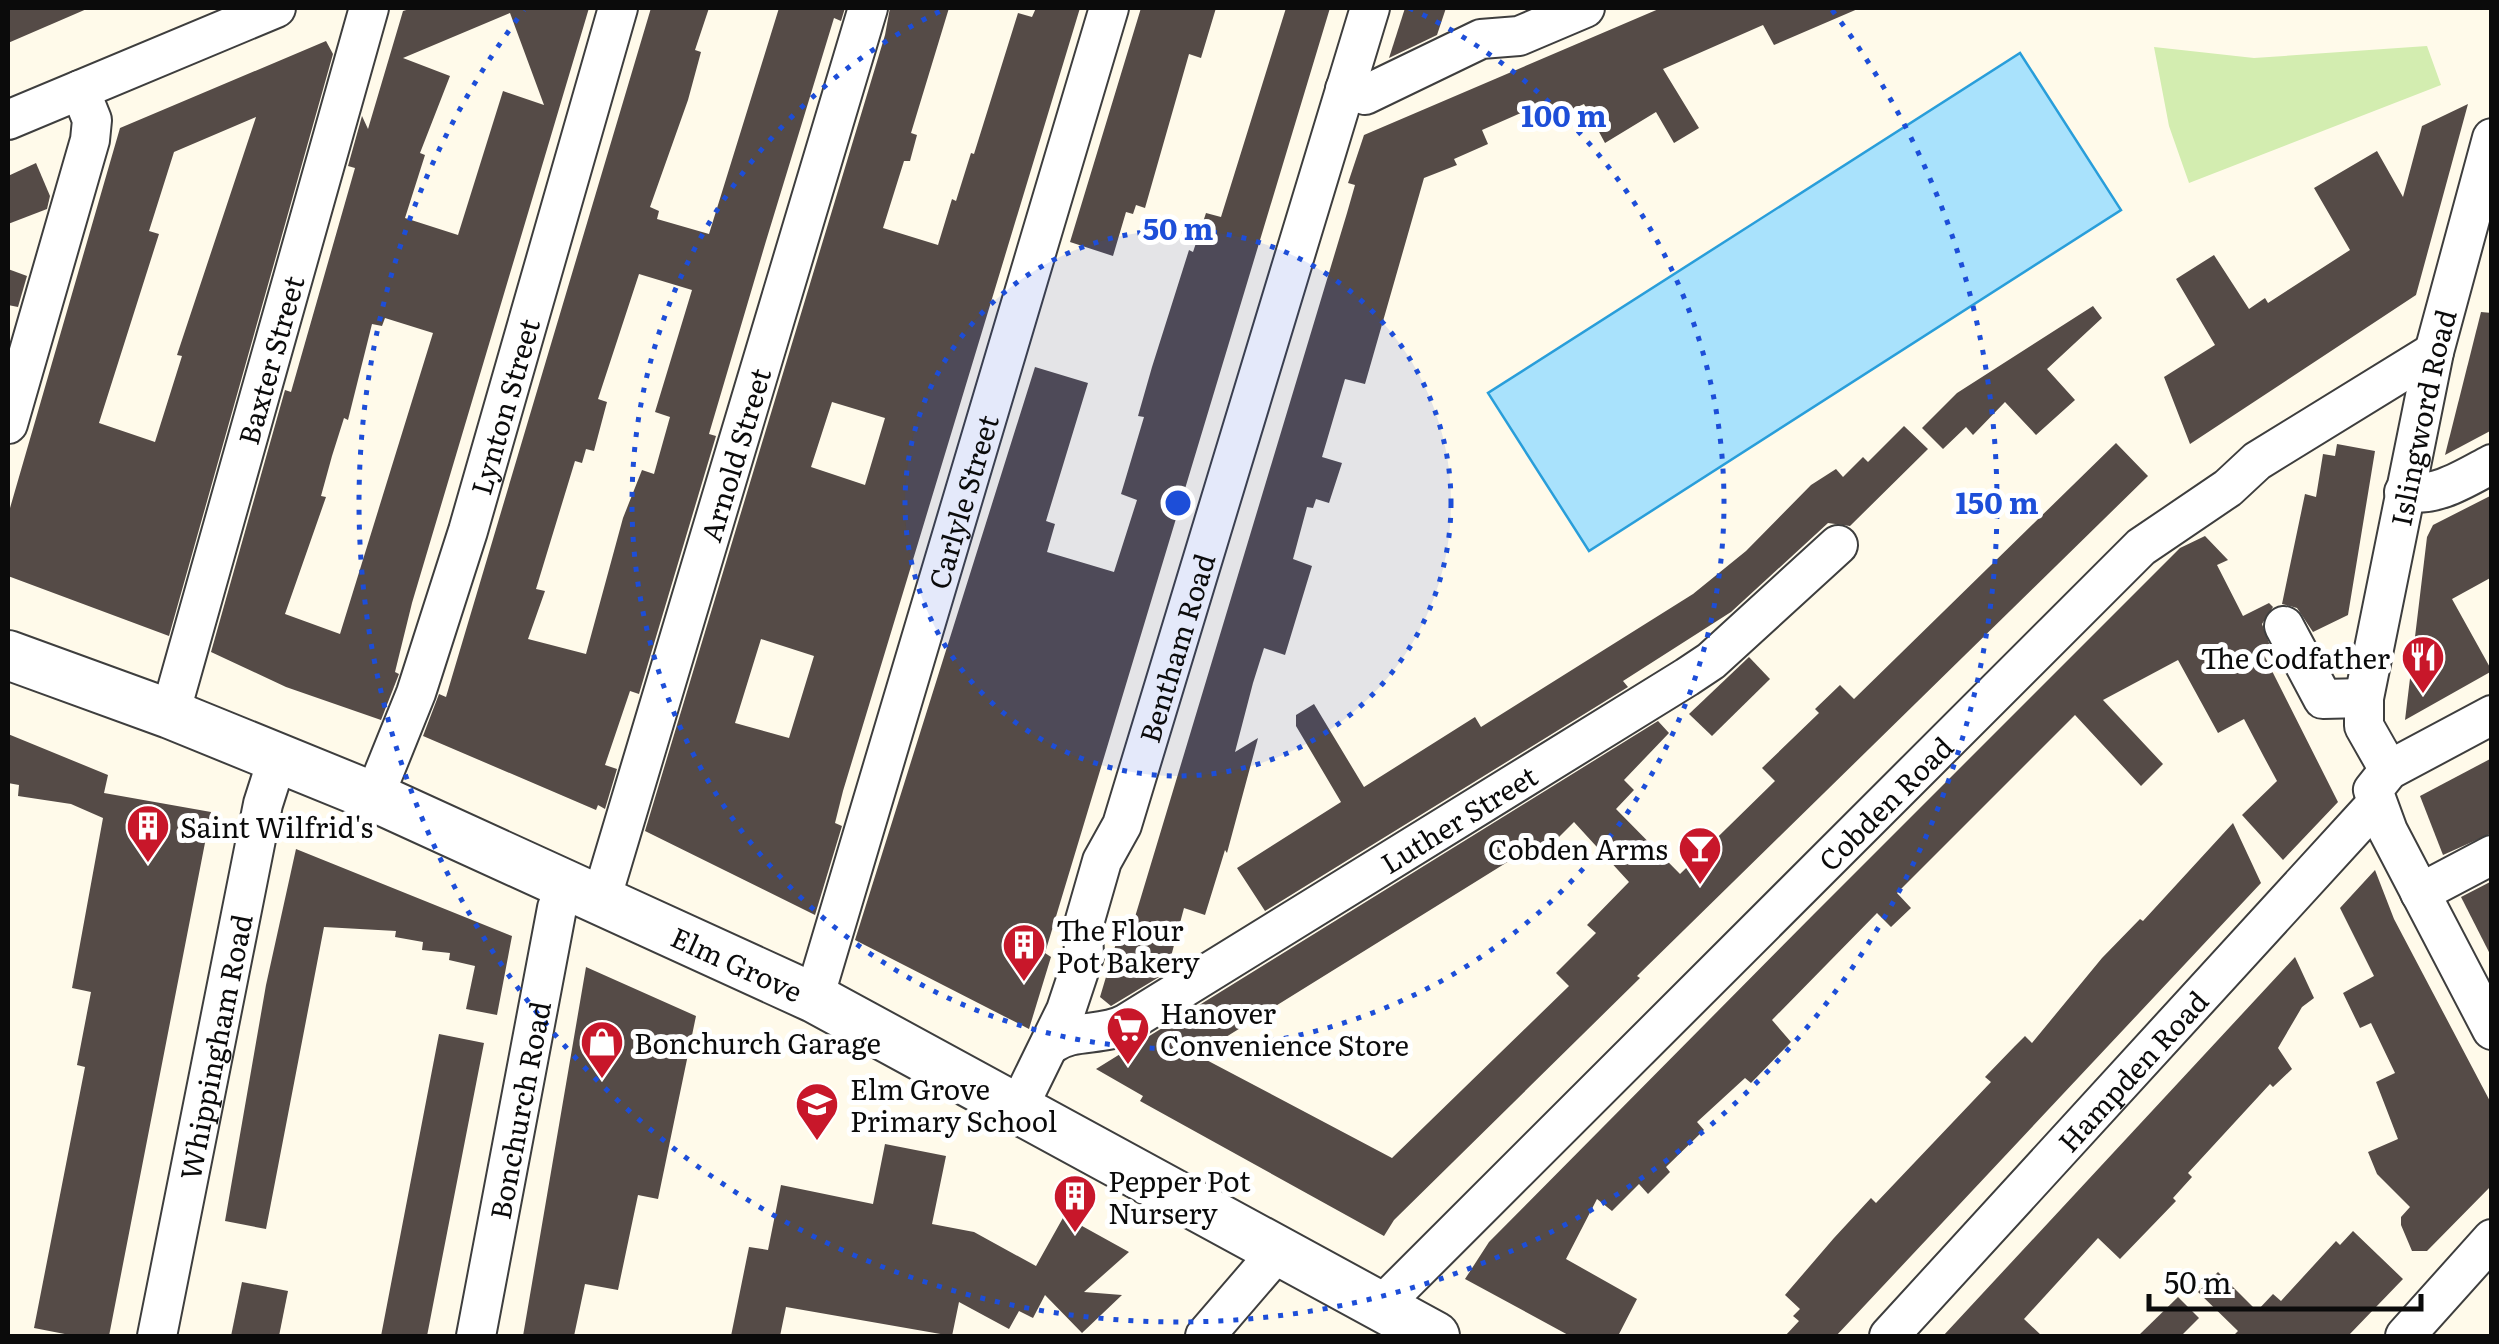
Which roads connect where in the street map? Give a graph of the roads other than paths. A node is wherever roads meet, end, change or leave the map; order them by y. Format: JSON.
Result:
{"nodes":[{"id":1,"x":276,"y":8,"type":"edge"},
{"id":2,"x":369,"y":8,"type":"edge"},
{"id":3,"x":618,"y":8,"type":"edge"},
{"id":4,"x":868,"y":8,"type":"edge"},
{"id":5,"x":1109,"y":8,"type":"edge"},
{"id":6,"x":1370,"y":8,"type":"edge"},
{"id":7,"x":1585,"y":8,"type":"edge"},
{"id":8,"x":1345,"y":89,"type":"junction"},
{"id":9,"x":80,"y":90,"type":"junction"},
{"id":10,"x":8,"y":120,"type":"edge"},
{"id":11,"x":2492,"y":138,"type":"edge"},
{"id":12,"x":2480,"y":218,"type":"edge"},
{"id":13,"x":2434,"y":352,"type":"junction"},
{"id":14,"x":8,"y":424,"type":"edge"},
{"id":15,"x":2492,"y":464,"type":"edge"},
{"id":16,"x":2404,"y":492,"type":"junction"},
{"id":17,"x":1838,"y":545,"type":"dead end"},
{"id":18,"x":2284,"y":626,"type":"dead end"},
{"id":19,"x":8,"y":655,"type":"edge"},
{"id":20,"x":2364,"y":698,"type":"junction"},
{"id":21,"x":170,"y":714,"type":"junction"},
{"id":22,"x":2492,"y":715,"type":"edge"},
{"id":23,"x":278,"y":757,"type":"junction"},
{"id":24,"x":2382,"y":788,"type":"junction"},
{"id":25,"x":374,"y":798,"type":"junction"},
{"id":26,"x":2492,"y":855,"type":"edge"},
{"id":27,"x":584,"y":892,"type":"junction"},
{"id":28,"x":2420,"y":893,"type":"junction"},
{"id":29,"x":814,"y":998,"type":"junction"},
{"id":30,"x":2492,"y":1030,"type":"edge"},
{"id":31,"x":1052,"y":1044,"type":"junction"},
{"id":32,"x":1018,"y":1108,"type":"junction"},
{"id":33,"x":2492,"y":1239,"type":"edge"},
{"id":34,"x":1279,"y":1250,"type":"junction"},
{"id":35,"x":1381,"y":1306,"type":"junction"},
{"id":36,"x":157,"y":1336,"type":"edge"},
{"id":37,"x":476,"y":1336,"type":"edge"},
{"id":38,"x":1204,"y":1336,"type":"edge"},
{"id":39,"x":1435,"y":1336,"type":"edge"},
{"id":40,"x":1889,"y":1336,"type":"edge"},
{"id":41,"x":2405,"y":1336,"type":"edge"}],
"edges":[{"from":1,"to":9,"type":"street"},
{"from":2,"to":21,"type":"street","name":"Baxter Street"},
{"from":3,"to":25,"type":"street","name":"Lynton Street"},
{"from":4,"to":27,"type":"street","name":"Arnold Street"},
{"from":5,"to":29,"type":"street","name":"Carlyle Street"},
{"from":6,"to":8,"type":"street","name":"Bentham Road"},
{"from":7,"to":8,"type":"street"},
{"from":8,"to":31,"type":"street","name":"Bentham Road"},
{"from":9,"to":10,"type":"street"},
{"from":9,"to":14,"type":"street"},
{"from":11,"to":12,"type":"street","name":"Islingword Road"},
{"from":12,"to":13,"type":"street","name":"Islingword Road"},
{"from":13,"to":16,"type":"street","name":"Islingword Road"},
{"from":13,"to":35,"type":"street","name":"Cobden Road"},
{"from":15,"to":16,"type":"street"},
{"from":16,"to":20,"type":"street","name":"Islingword Road"},
{"from":17,"to":31,"type":"street","name":"Luther Street"},
{"from":18,"to":20,"type":"street"},
{"from":19,"to":21,"type":"street","name":"Elm Grove"},
{"from":20,"to":24,"type":"street","name":"Islingword Road"},
{"from":21,"to":23,"type":"street","name":"Elm Grove"},
{"from":22,"to":24,"type":"street","name":"Hampden Road"},
{"from":23,"to":25,"type":"street","name":"Elm Grove"},
{"from":23,"to":36,"type":"street","name":"Whippingham Road"},
{"from":24,"to":28,"type":"street","name":"Islingword Road"},
{"from":24,"to":40,"type":"street","name":"Hampden Road"},
{"from":25,"to":27,"type":"street","name":"Elm Grove"},
{"from":26,"to":28,"type":"street"},
{"from":27,"to":29,"type":"street","name":"Elm Grove"},
{"from":27,"to":37,"type":"street","name":"Bonchurch Road"},
{"from":28,"to":30,"type":"street","name":"Islingword Road"},
{"from":29,"to":32,"type":"street","name":"Elm Grove"},
{"from":31,"to":32,"type":"street","name":"Bentham Road"},
{"from":32,"to":34,"type":"street","name":"Elm Grove"},
{"from":33,"to":41,"type":"street"},
{"from":34,"to":35,"type":"street","name":"Elm Grove"},
{"from":34,"to":38,"type":"street"},
{"from":35,"to":39,"type":"street","name":"Elm Grove"}]}
